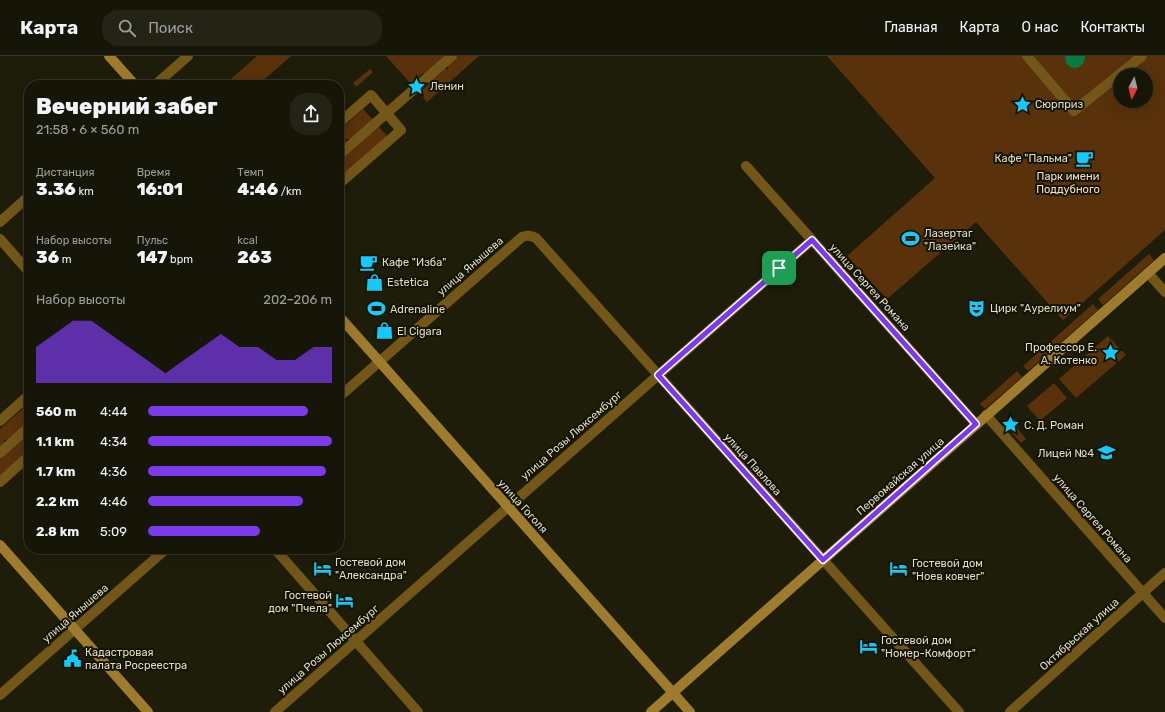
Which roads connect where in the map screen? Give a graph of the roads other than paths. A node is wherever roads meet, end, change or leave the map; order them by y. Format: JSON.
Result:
{"nodes":[{"id":1,"x":109,"y":56,"type":"edge"},
{"id":2,"x":188,"y":56,"type":"edge"},
{"id":3,"x":452,"y":56,"type":"edge"},
{"id":4,"x":1027,"y":56,"type":"edge"},
{"id":5,"x":1142,"y":56,"type":"edge"},
{"id":6,"x":131,"y":80,"type":"edge"},
{"id":7,"x":161,"y":80,"type":"edge"},
{"id":8,"x":386,"y":113,"type":"junction"},
{"id":9,"x":344,"y":119,"type":"edge"},
{"id":10,"x":344,"y":151,"type":"edge"},
{"id":11,"x":746,"y":166,"type":"dead end"},
{"id":12,"x":344,"y":180,"type":"edge"},
{"id":13,"x":24,"y":200,"type":"edge"},
{"id":14,"x":0,"y":222,"type":"edge"},
{"id":15,"x":528,"y":235,"type":"joint"},
{"id":16,"x":0,"y":239,"type":"edge"},
{"id":17,"x":812,"y":240,"type":"junction"},
{"id":18,"x":1165,"y":258,"type":"edge"},
{"id":19,"x":24,"y":266,"type":"edge"},
{"id":20,"x":1148,"y":273,"type":"junction"},
{"id":21,"x":1165,"y":292,"type":"edge"},
{"id":22,"x":344,"y":322,"type":"edge"},
{"id":23,"x":379,"y":362,"type":"junction"},
{"id":24,"x":658,"y":375,"type":"junction"},
{"id":25,"x":344,"y":393,"type":"edge"},
{"id":26,"x":24,"y":399,"type":"edge"},
{"id":27,"x":986,"y":416,"type":"junction"},
{"id":28,"x":0,"y":421,"type":"edge"},
{"id":29,"x":976,"y":424,"type":"junction"},
{"id":30,"x":24,"y":431,"type":"edge"},
{"id":31,"x":0,"y":453,"type":"edge"},
{"id":32,"x":24,"y":460,"type":"edge"},
{"id":33,"x":0,"y":482,"type":"edge"},
{"id":34,"x":508,"y":507,"type":"junction"},
{"id":35,"x":0,"y":545,"type":"edge"},
{"id":36,"x":160,"y":554,"type":"edge"},
{"id":37,"x":279,"y":554,"type":"edge"},
{"id":38,"x":823,"y":560,"type":"junction"},
{"id":39,"x":1165,"y":573,"type":"edge"},
{"id":40,"x":1143,"y":593,"type":"junction"},
{"id":41,"x":1165,"y":618,"type":"edge"},
{"id":42,"x":75,"y":629,"type":"junction"},
{"id":43,"x":356,"y":641,"type":"junction"},
{"id":44,"x":672,"y":693,"type":"junction"},
{"id":45,"x":0,"y":695,"type":"edge"},
{"id":46,"x":148,"y":712,"type":"edge"},
{"id":47,"x":275,"y":712,"type":"edge"},
{"id":48,"x":418,"y":712,"type":"edge"},
{"id":49,"x":651,"y":712,"type":"edge"},
{"id":50,"x":690,"y":712,"type":"edge"},
{"id":51,"x":959,"y":712,"type":"edge"},
{"id":52,"x":1010,"y":712,"type":"edge"}],
"edges":[{"from":1,"to":6,"type":"street"},
{"from":2,"to":7,"type":"street"},
{"from":3,"to":8,"type":"street"},
{"from":4,"to":5,"type":"street"},
{"from":8,"to":9,"type":"street"},
{"from":8,"to":10,"type":"street"},
{"from":8,"to":12,"type":"street"},
{"from":11,"to":17,"type":"street","name":"улица Сергея Романа"},
{"from":13,"to":14,"type":"street"},
{"from":15,"to":23,"type":"street","name":"улица Янышева"},
{"from":15,"to":24,"type":"street","name":"улица Павлова"},
{"from":16,"to":19,"type":"street"},
{"from":17,"to":24,"type":"street","name":"улица Розы Люксембург"},
{"from":17,"to":29,"type":"street","name":"улица Сергея Романа"},
{"from":18,"to":20,"type":"street","name":"Первомайская улица"},
{"from":20,"to":21,"type":"street"},
{"from":20,"to":27,"type":"street","name":"Первомайская улица"},
{"from":22,"to":23,"type":"street","name":"улица Гоголя"},
{"from":23,"to":25,"type":"street","name":"улица Янышева"},
{"from":23,"to":34,"type":"street","name":"улица Гоголя"},
{"from":24,"to":34,"type":"street","name":"улица Розы Люксембург"},
{"from":24,"to":38,"type":"street","name":"улица Павлова"},
{"from":26,"to":28,"type":"street"},
{"from":27,"to":29,"type":"street","name":"Первомайская улица"},
{"from":27,"to":40,"type":"street","name":"улица Сергея Романа"},
{"from":29,"to":38,"type":"street","name":"Первомайская улица"},
{"from":30,"to":31,"type":"street"},
{"from":32,"to":33,"type":"street"},
{"from":34,"to":43,"type":"street","name":"улица Розы Люксембург"},
{"from":34,"to":44,"type":"street","name":"улица Гоголя"},
{"from":35,"to":42,"type":"street"},
{"from":36,"to":42,"type":"street","name":"улица Янышева"},
{"from":37,"to":43,"type":"street"},
{"from":38,"to":44,"type":"street","name":"Первомайская улица"},
{"from":38,"to":51,"type":"street","name":"улица Павлова"},
{"from":39,"to":40,"type":"street","name":"Октябрьская улица"},
{"from":40,"to":41,"type":"street","name":"улица Сергея Романа"},
{"from":40,"to":52,"type":"street","name":"Октябрьская улица"},
{"from":42,"to":45,"type":"street","name":"улица Янышева"},
{"from":42,"to":46,"type":"street"},
{"from":43,"to":47,"type":"street","name":"улица Розы Люксембург"},
{"from":43,"to":48,"type":"street"},
{"from":44,"to":49,"type":"street","name":"Первомайская улица"},
{"from":44,"to":50,"type":"street","name":"улица Гоголя"}]}
